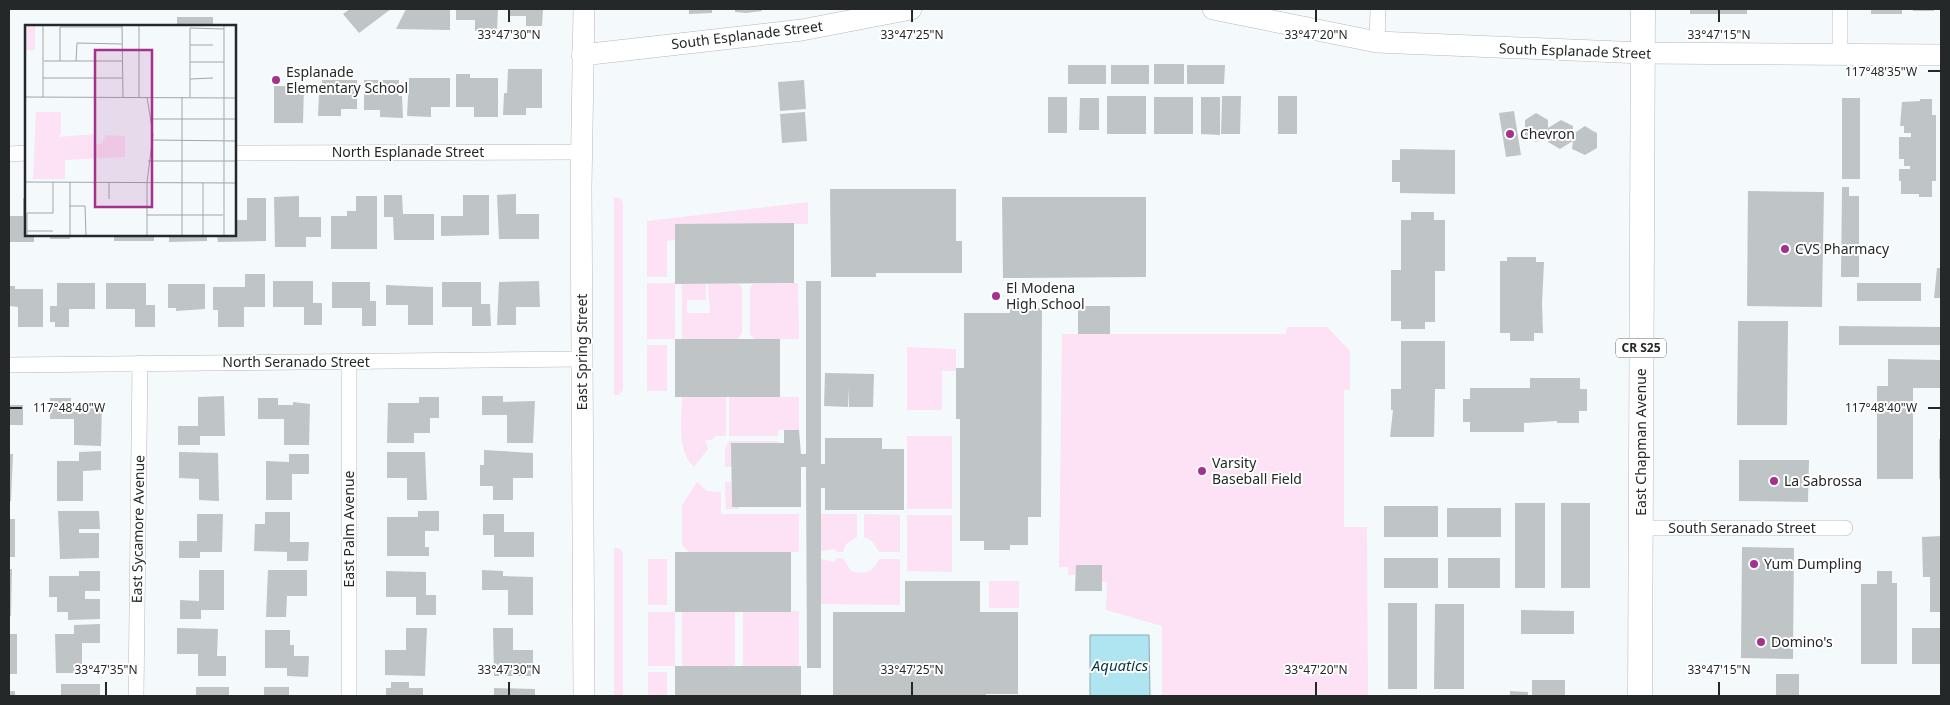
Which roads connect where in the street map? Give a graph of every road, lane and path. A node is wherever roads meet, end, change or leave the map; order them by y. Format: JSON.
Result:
{"nodes":[{"id":1,"x":584,"y":9,"type":"edge"},
{"id":2,"x":911,"y":9,"type":"edge"},
{"id":3,"x":1213,"y":9,"type":"edge"},
{"id":4,"x":1378,"y":9,"type":"edge"},
{"id":5,"x":1643,"y":9,"type":"edge"},
{"id":6,"x":1840,"y":9,"type":"edge"},
{"id":7,"x":854,"y":15,"type":"edge"},
{"id":8,"x":1377,"y":42,"type":"junction"},
{"id":9,"x":1643,"y":53,"type":"junction"},
{"id":10,"x":1840,"y":54,"type":"junction"},
{"id":11,"x":582,"y":55,"type":"junction"},
{"id":12,"x":1941,"y":55,"type":"edge"},
{"id":13,"x":581,"y":152,"type":"junction"},
{"id":14,"x":236,"y":153,"type":"edge"},
{"id":15,"x":9,"y":154,"type":"edge"},
{"id":16,"x":25,"y":154,"type":"edge"},
{"id":17,"x":582,"y":359,"type":"junction"},
{"id":18,"x":349,"y":362,"type":"junction"},
{"id":19,"x":140,"y":363,"type":"junction"},
{"id":20,"x":9,"y":365,"type":"edge"},
{"id":21,"x":1640,"y":528,"type":"junction"},
{"id":22,"x":1844,"y":528,"type":"dead end"},
{"id":23,"x":136,"y":696,"type":"edge"},
{"id":24,"x":349,"y":696,"type":"edge"},
{"id":25,"x":584,"y":696,"type":"edge"},
{"id":26,"x":1640,"y":696,"type":"edge"}],
"edges":[{"from":1,"to":11,"type":"street","name":"East Spring Street"},
{"from":2,"to":7,"type":"street","name":"South Esplanade Street"},
{"from":3,"to":8,"type":"street","name":"South Esplanade Street"},
{"from":4,"to":8,"type":"street"},
{"from":5,"to":9,"type":"main road","name":"East Chapman Avenue","number":"CR S25"},
{"from":6,"to":10,"type":"street"},
{"from":7,"to":11,"type":"street","name":"South Esplanade Street"},
{"from":8,"to":9,"type":"street","name":"South Esplanade Street"},
{"from":9,"to":10,"type":"street","name":"South Esplanade Street"},
{"from":9,"to":21,"type":"main road","name":"East Chapman Avenue","number":"CR S25"},
{"from":10,"to":12,"type":"street","name":"South Esplanade Street"},
{"from":11,"to":13,"type":"street","name":"East Spring Street"},
{"from":13,"to":14,"type":"street","name":"North Esplanade Street"},
{"from":13,"to":17,"type":"street","name":"East Spring Street"},
{"from":15,"to":16,"type":"street"},
{"from":17,"to":18,"type":"street","name":"North Seranado Street"},
{"from":17,"to":25,"type":"street","name":"East Spring Street"},
{"from":18,"to":19,"type":"street","name":"North Seranado Street"},
{"from":18,"to":24,"type":"street","name":"East Palm Avenue"},
{"from":19,"to":20,"type":"street","name":"North Seranado Street"},
{"from":19,"to":23,"type":"street","name":"East Sycamore Avenue"},
{"from":21,"to":22,"type":"street","name":"South Seranado Street"},
{"from":21,"to":26,"type":"main road","name":"East Chapman Avenue","number":"CR S25"}]}
